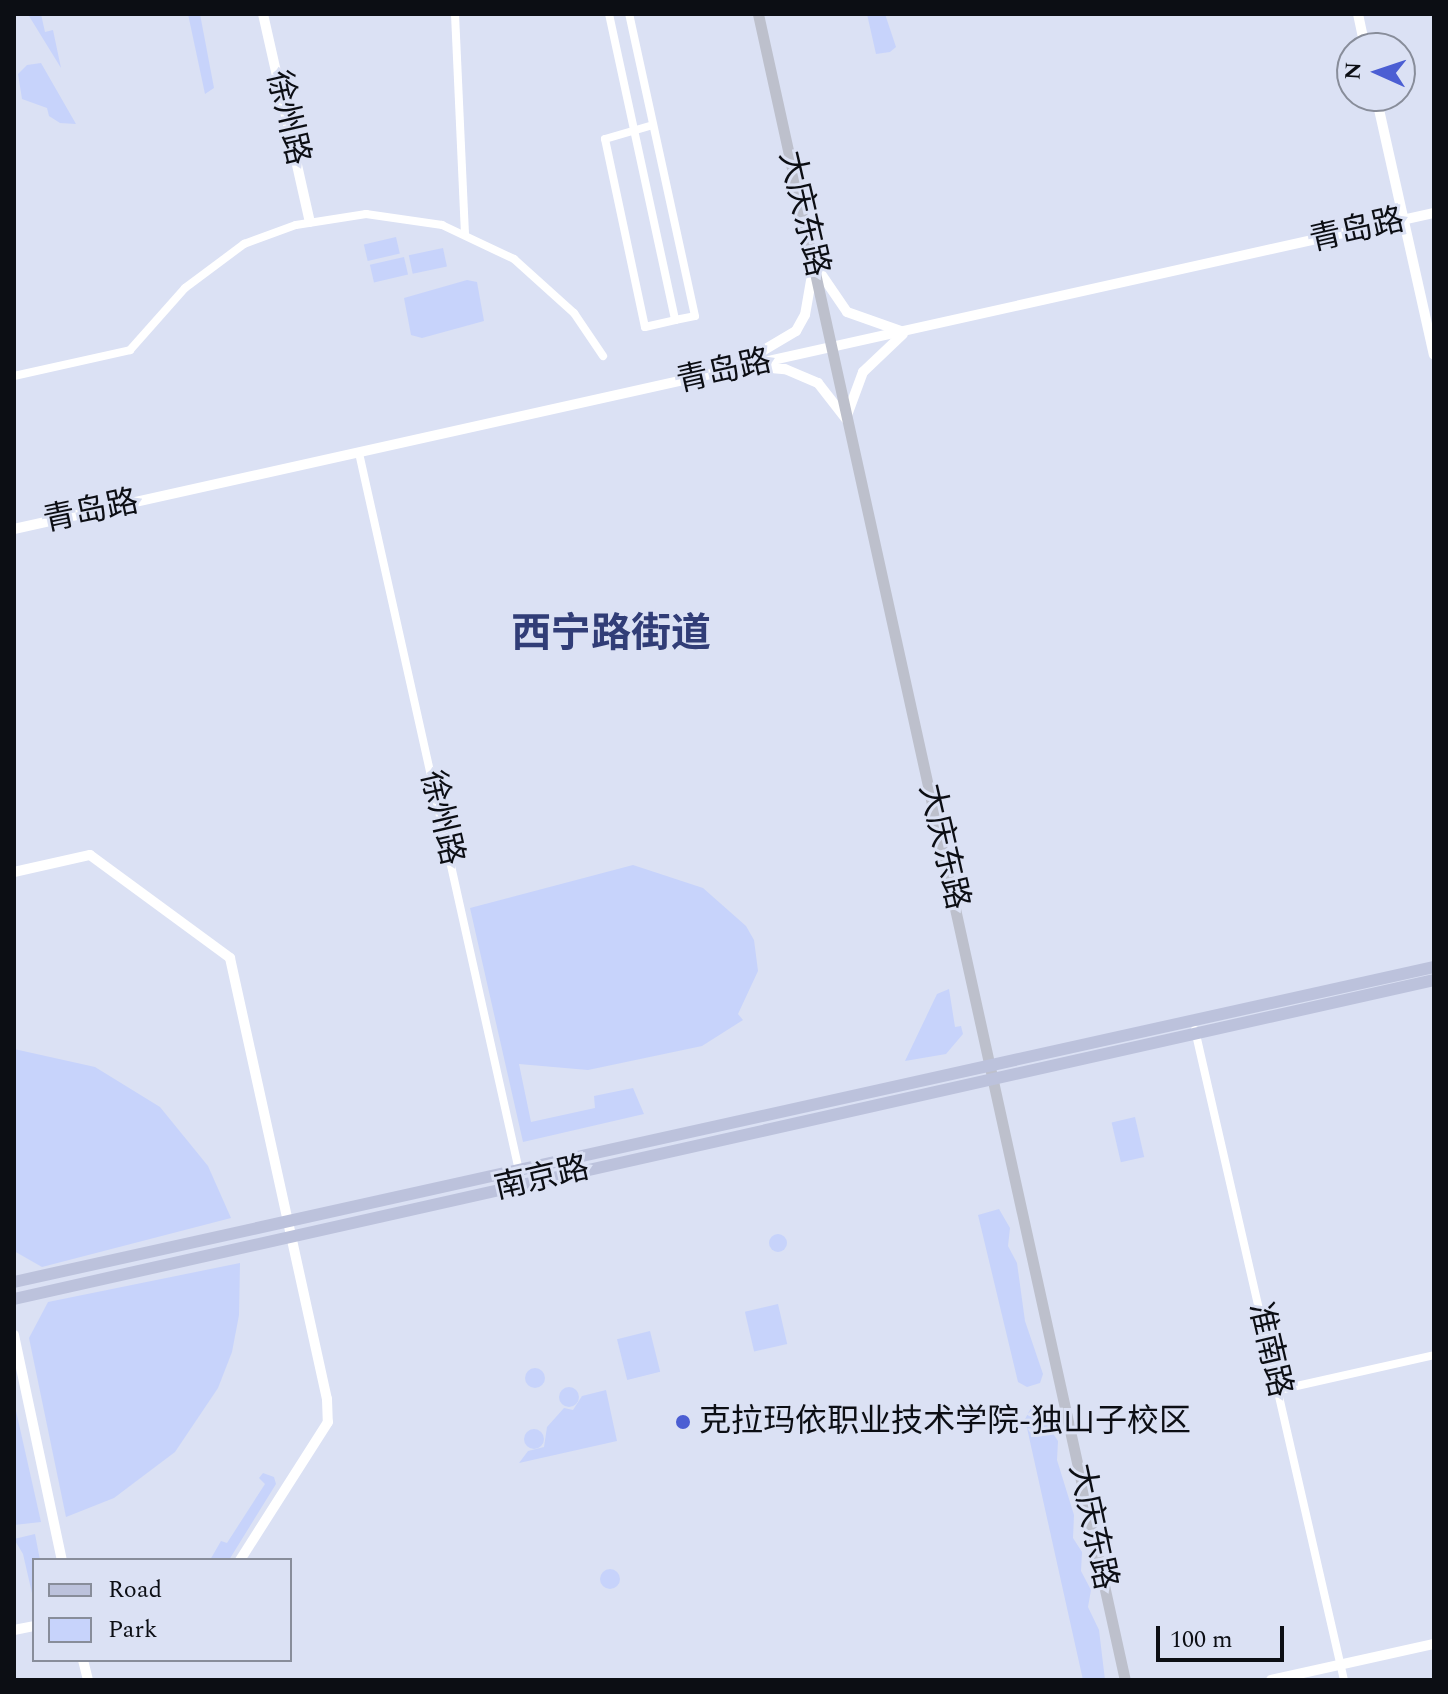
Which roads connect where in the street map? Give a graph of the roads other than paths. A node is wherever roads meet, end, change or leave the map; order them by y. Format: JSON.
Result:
{"nodes":[{"id":1,"x":263,"y":14,"type":"edge"},
{"id":2,"x":455,"y":14,"type":"edge"},
{"id":3,"x":609,"y":14,"type":"edge"},
{"id":4,"x":629,"y":14,"type":"edge"},
{"id":5,"x":758,"y":14,"type":"edge"},
{"id":6,"x":1380,"y":112,"type":"edge"},
{"id":7,"x":653,"y":125,"type":"junction"},
{"id":8,"x":633,"y":129,"type":"junction"},
{"id":9,"x":1434,"y":213,"type":"edge"},
{"id":10,"x":1404,"y":220,"type":"junction"},
{"id":11,"x":310,"y":222,"type":"junction"},
{"id":12,"x":675,"y":228,"type":"junction"},
{"id":13,"x":465,"y":234,"type":"junction"},
{"id":14,"x":656,"y":234,"type":"junction"},
{"id":15,"x":814,"y":263,"type":"junction"},
{"id":16,"x":675,"y":320,"type":"junction"},
{"id":17,"x":907,"y":331,"type":"junction"},
{"id":18,"x":833,"y":348,"type":"junction"},
{"id":19,"x":1434,"y":355,"type":"edge"},
{"id":20,"x":603,"y":356,"type":"dead end"},
{"id":21,"x":726,"y":371,"type":"junction"},
{"id":22,"x":14,"y":376,"type":"edge"},
{"id":23,"x":846,"y":419,"type":"junction"},
{"id":24,"x":359,"y":453,"type":"junction"},
{"id":25,"x":14,"y":529,"type":"edge"},
{"id":26,"x":14,"y":872,"type":"edge"},
{"id":27,"x":1434,"y":967,"type":"edge"},
{"id":28,"x":1434,"y":980,"type":"edge"},
{"id":29,"x":1194,"y":1027,"type":"junction"},
{"id":30,"x":999,"y":1063,"type":"junction"},
{"id":31,"x":996,"y":1079,"type":"junction"},
{"id":32,"x":519,"y":1170,"type":"junction"},
{"id":33,"x":522,"y":1184,"type":"junction"},
{"id":34,"x":288,"y":1221,"type":"junction"},
{"id":35,"x":291,"y":1236,"type":"junction"},
{"id":36,"x":14,"y":1282,"type":"edge"},
{"id":37,"x":14,"y":1299,"type":"edge"},
{"id":38,"x":14,"y":1335,"type":"edge"},
{"id":39,"x":1434,"y":1355,"type":"edge"},
{"id":40,"x":1279,"y":1390,"type":"junction"},
{"id":41,"x":62,"y":1558,"type":"edge"},
{"id":42,"x":241,"y":1558,"type":"edge"},
{"id":43,"x":1434,"y":1644,"type":"edge"},
{"id":44,"x":1340,"y":1665,"type":"junction"},
{"id":45,"x":1125,"y":1680,"type":"edge"},
{"id":46,"x":1271,"y":1680,"type":"edge"},
{"id":47,"x":1344,"y":1680,"type":"edge"}],
"edges":[{"from":1,"to":11,"type":"street","name":"徐州路"},
{"from":2,"to":13,"type":"street"},
{"from":3,"to":8,"type":"street"},
{"from":4,"to":7,"type":"street"},
{"from":5,"to":15,"type":"main road","name":"大庆东路"},
{"from":6,"to":10,"type":"street"},
{"from":7,"to":8,"type":"street"},
{"from":7,"to":12,"type":"street"},
{"from":8,"to":14,"type":"street"},
{"from":8,"to":16,"type":"street"},
{"from":9,"to":10,"type":"street","name":"青岛路"},
{"from":10,"to":17,"type":"street","name":"青岛路"},
{"from":10,"to":19,"type":"street"},
{"from":11,"to":13,"type":"street"},
{"from":11,"to":22,"type":"street"},
{"from":12,"to":14,"type":"street"},
{"from":12,"to":16,"type":"street"},
{"from":13,"to":20,"type":"street"},
{"from":14,"to":16,"type":"street"},
{"from":15,"to":17,"type":"street"},
{"from":15,"to":18,"type":"main road","name":"大庆东路"},
{"from":15,"to":21,"type":"street"},
{"from":17,"to":18,"type":"street","name":"青岛路"},
{"from":17,"to":23,"type":"street"},
{"from":18,"to":21,"type":"street","name":"青岛路"},
{"from":18,"to":23,"type":"main road","name":"大庆东路"},
{"from":21,"to":23,"type":"street"},
{"from":21,"to":24,"type":"street","name":"青岛路"},
{"from":23,"to":30,"type":"main road","name":"大庆东路"},
{"from":24,"to":25,"type":"street","name":"青岛路"},
{"from":24,"to":32,"type":"street","name":"徐州路"},
{"from":26,"to":34,"type":"street"},
{"from":27,"to":29,"type":"main road"},
{"from":28,"to":29,"type":"main road"},
{"from":29,"to":30,"type":"main road","name":"南京路"},
{"from":29,"to":31,"type":"main road","name":"南京路"},
{"from":29,"to":40,"type":"street","name":"准南路"},
{"from":30,"to":31,"type":"main road","name":"大庆东路"},
{"from":30,"to":32,"type":"main road","name":"南京路"},
{"from":31,"to":33,"type":"main road","name":"南京路"},
{"from":31,"to":45,"type":"main road","name":"大庆东路"},
{"from":32,"to":33,"type":"street","name":"徐州路"},
{"from":32,"to":34,"type":"main road","name":"南京路"},
{"from":33,"to":35,"type":"main road","name":"南京路"},
{"from":34,"to":35,"type":"street"},
{"from":34,"to":36,"type":"main road","name":"南京路"},
{"from":35,"to":37,"type":"main road","name":"南京路"},
{"from":35,"to":42,"type":"street"},
{"from":38,"to":41,"type":"street"},
{"from":39,"to":40,"type":"street"},
{"from":40,"to":44,"type":"street","name":"准南路"},
{"from":43,"to":44,"type":"street"},
{"from":44,"to":46,"type":"street"},
{"from":44,"to":47,"type":"street","name":"准南路"}]}
